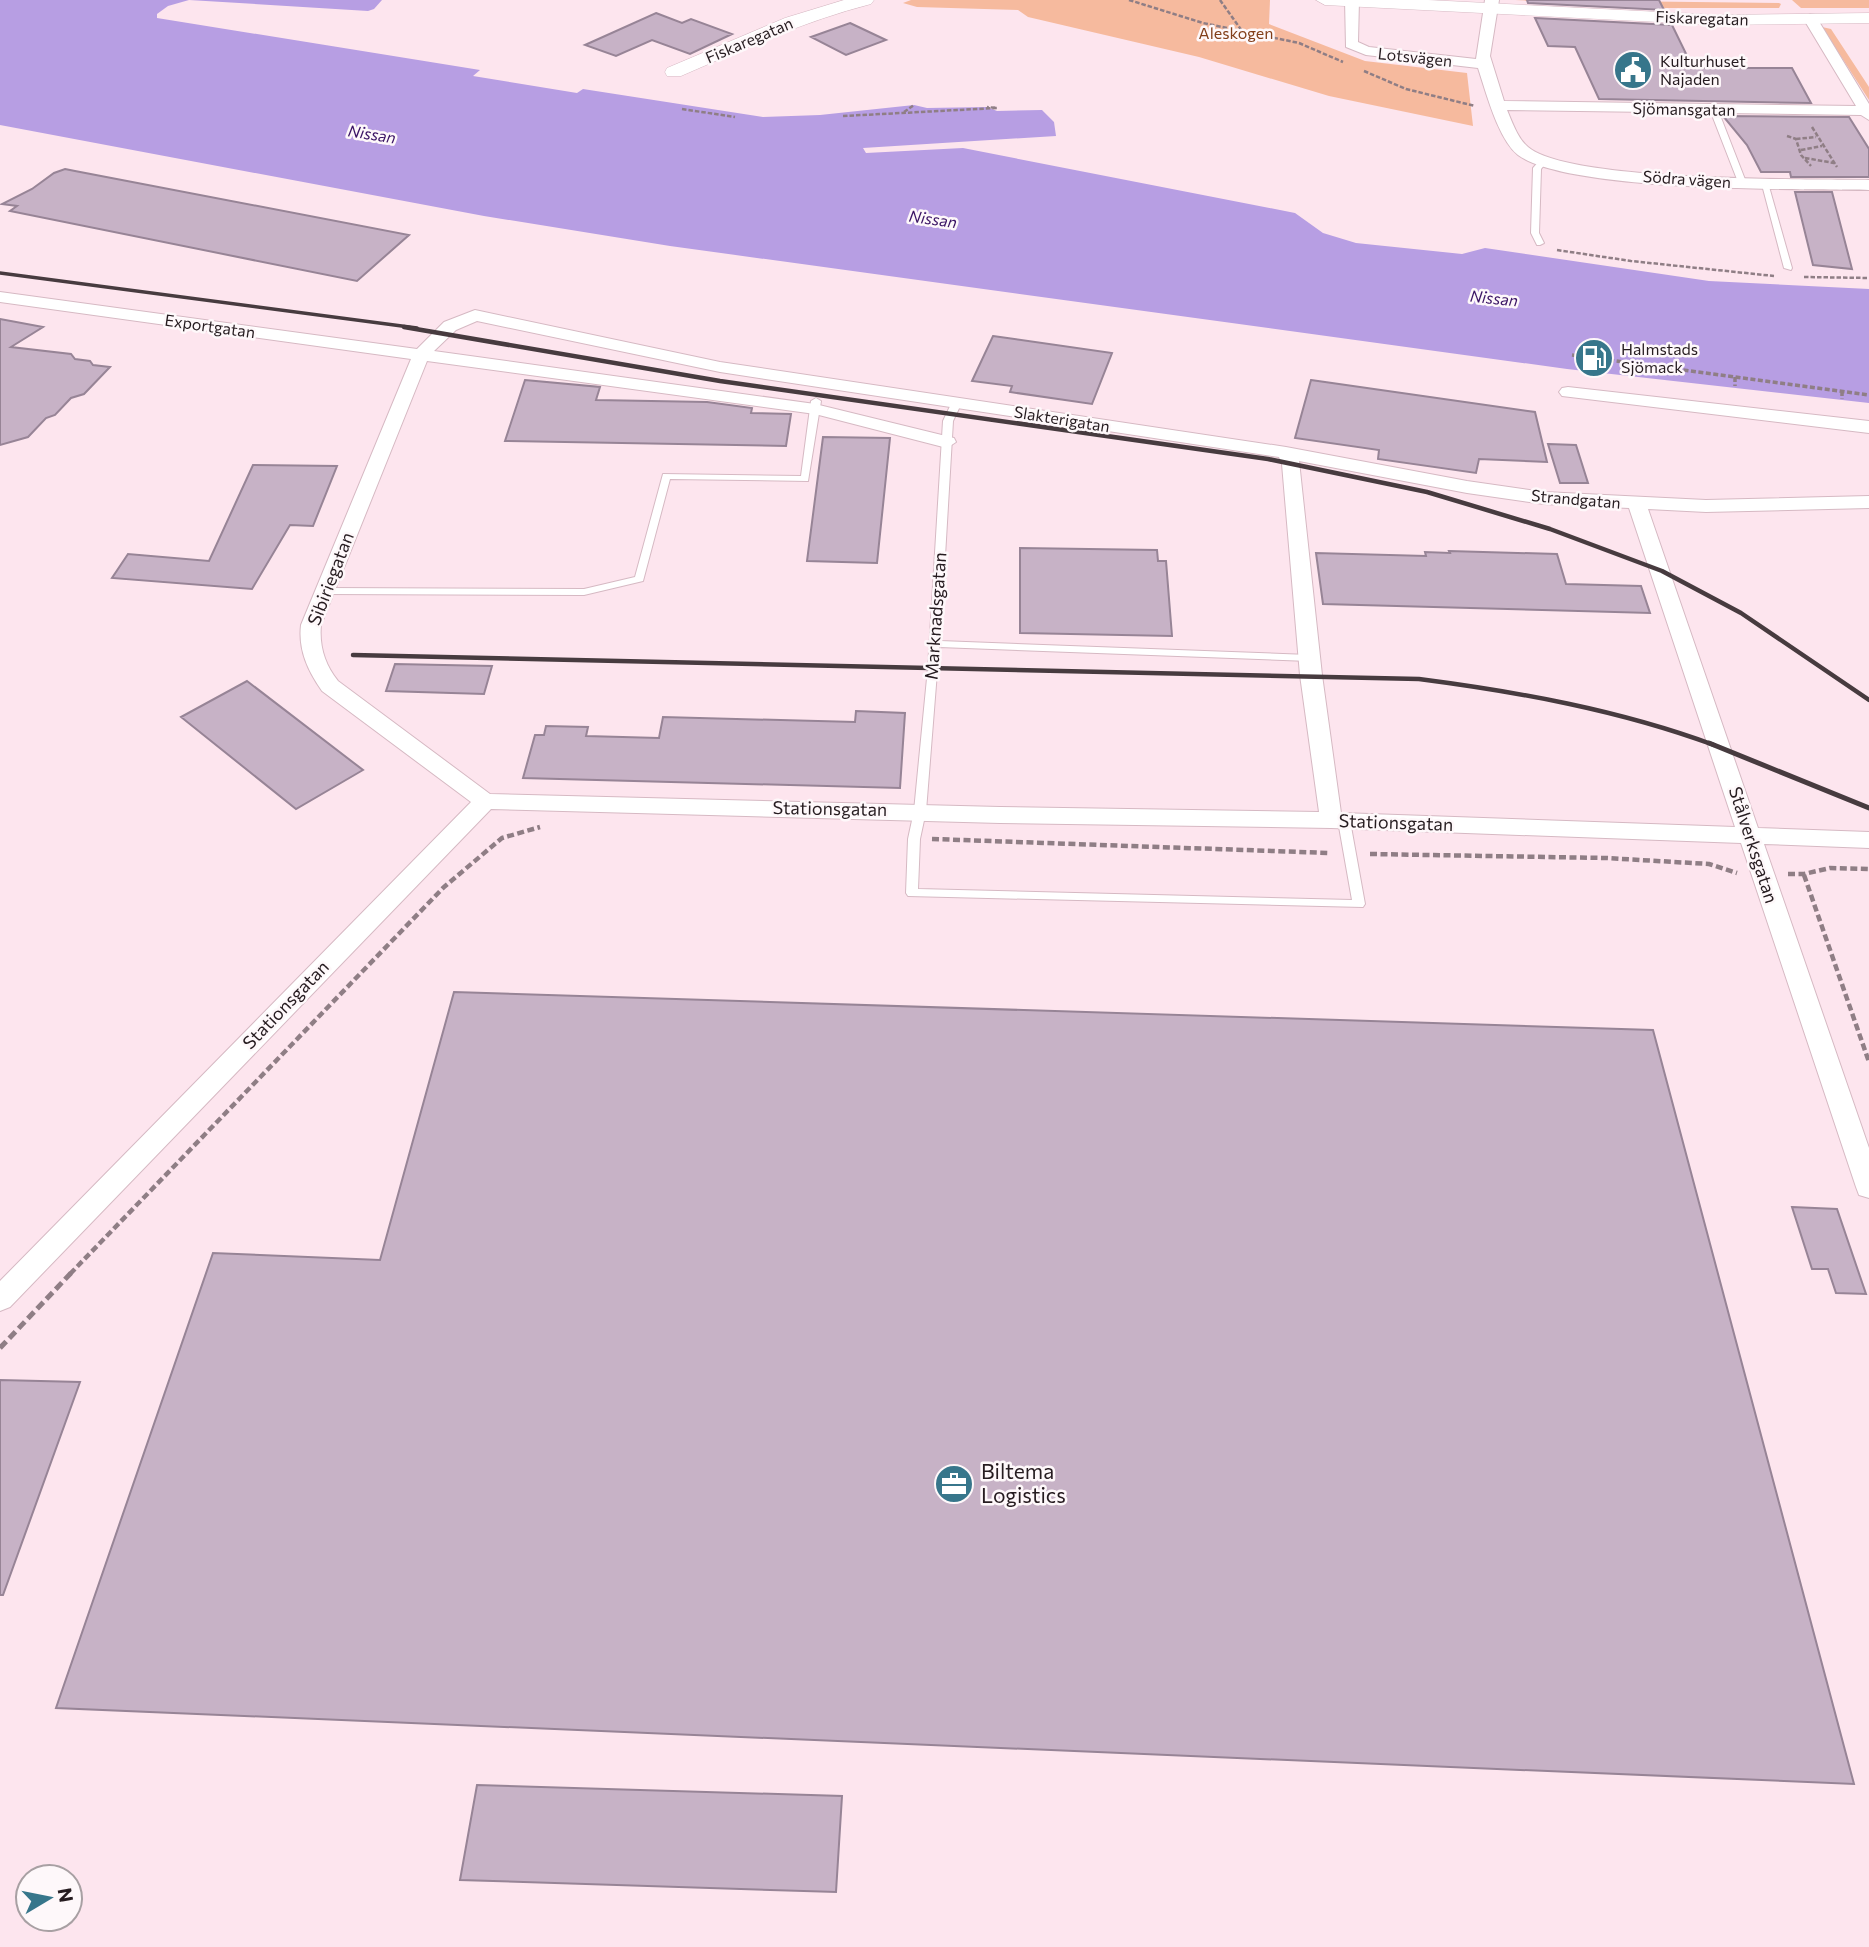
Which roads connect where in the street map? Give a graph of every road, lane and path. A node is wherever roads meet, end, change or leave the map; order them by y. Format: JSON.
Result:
{"nodes":[{"id":1,"x":865,"y":0,"type":"edge"},
{"id":2,"x":1129,"y":0,"type":"edge"},
{"id":3,"x":1220,"y":0,"type":"edge"},
{"id":4,"x":1325,"y":0,"type":"edge"},
{"id":5,"x":1352,"y":1,"type":"edge"},
{"id":6,"x":1492,"y":4,"type":"edge"},
{"id":7,"x":1810,"y":18,"type":"junction"},
{"id":8,"x":1869,"y":18,"type":"edge"},
{"id":9,"x":1243,"y":32,"type":"junction"},
{"id":10,"x":1346,"y":63,"type":"dead end"},
{"id":11,"x":1484,"y":64,"type":"junction"},
{"id":12,"x":1357,"y":68,"type":"dead end"},
{"id":13,"x":674,"y":72,"type":"dead end"},
{"id":14,"x":914,"y":105,"type":"dead end"},
{"id":15,"x":1499,"y":105,"type":"junction"},
{"id":16,"x":987,"y":107,"type":"dead end"},
{"id":17,"x":713,"y":108,"type":"dead end"},
{"id":18,"x":682,"y":109,"type":"dead end"},
{"id":19,"x":1713,"y":110,"type":"junction"},
{"id":20,"x":1793,"y":110,"type":"junction"},
{"id":21,"x":709,"y":113,"type":"junction"},
{"id":22,"x":903,"y":113,"type":"junction"},
{"id":23,"x":1868,"y":113,"type":"edge"},
{"id":24,"x":843,"y":116,"type":"dead end"},
{"id":25,"x":735,"y":117,"type":"dead end"},
{"id":26,"x":1787,"y":136,"type":"dead end"},
{"id":27,"x":1816,"y":137,"type":"junction"},
{"id":28,"x":1796,"y":139,"type":"junction"},
{"id":29,"x":1822,"y":146,"type":"junction"},
{"id":30,"x":1801,"y":150,"type":"junction"},
{"id":31,"x":1804,"y":158,"type":"junction"},
{"id":32,"x":1543,"y":162,"type":"junction"},
{"id":33,"x":1836,"y":164,"type":"junction"},
{"id":34,"x":1818,"y":172,"type":"dead end"},
{"id":35,"x":1836,"y":172,"type":"dead end"},
{"id":36,"x":1742,"y":182,"type":"junction"},
{"id":37,"x":1764,"y":183,"type":"junction"},
{"id":38,"x":1869,"y":185,"type":"edge"},
{"id":39,"x":1540,"y":243,"type":"joint"},
{"id":40,"x":1788,"y":268,"type":"dead end"},
{"id":41,"x":1779,"y":276,"type":"dead end"},
{"id":42,"x":1802,"y":277,"type":"dead end"},
{"id":43,"x":1869,"y":278,"type":"edge"},
{"id":44,"x":0,"y":297,"type":"edge"},
{"id":45,"x":475,"y":315,"type":"joint"},
{"id":46,"x":421,"y":355,"type":"junction"},
{"id":47,"x":1572,"y":355,"type":"dead end"},
{"id":48,"x":1583,"y":357,"type":"junction"},
{"id":49,"x":1630,"y":363,"type":"junction"},
{"id":50,"x":1582,"y":368,"type":"dead end"},
{"id":51,"x":1630,"y":374,"type":"dead end"},
{"id":52,"x":1735,"y":377,"type":"junction"},
{"id":53,"x":1735,"y":386,"type":"dead end"},
{"id":54,"x":1842,"y":391,"type":"junction"},
{"id":55,"x":1568,"y":392,"type":"dead end"},
{"id":56,"x":1869,"y":395,"type":"edge"},
{"id":57,"x":1842,"y":399,"type":"dead end"},
{"id":58,"x":957,"y":402,"type":"junction"},
{"id":59,"x":816,"y":405,"type":"junction"},
{"id":60,"x":1869,"y":427,"type":"edge"},
{"id":61,"x":947,"y":442,"type":"junction"},
{"id":62,"x":1286,"y":453,"type":"junction"},
{"id":63,"x":1869,"y":502,"type":"edge"},
{"id":64,"x":1637,"y":504,"type":"junction"},
{"id":65,"x":326,"y":591,"type":"junction"},
{"id":66,"x":934,"y":644,"type":"junction"},
{"id":67,"x":1309,"y":658,"type":"junction"},
{"id":68,"x":485,"y":801,"type":"junction"},
{"id":69,"x":920,"y":811,"type":"junction"},
{"id":70,"x":1337,"y":821,"type":"junction"},
{"id":71,"x":544,"y":826,"type":"dead end"},
{"id":72,"x":1750,"y":836,"type":"junction"},
{"id":73,"x":914,"y":839,"type":"junction"},
{"id":74,"x":1869,"y":840,"type":"edge"},
{"id":75,"x":1349,"y":854,"type":"junction"},
{"id":76,"x":1869,"y":869,"type":"edge"},
{"id":77,"x":1762,"y":874,"type":"junction"},
{"id":78,"x":1804,"y":874,"type":"junction"},
{"id":79,"x":1869,"y":1062,"type":"edge"},
{"id":80,"x":1869,"y":1187,"type":"edge"},
{"id":81,"x":0,"y":1299,"type":"edge"},
{"id":82,"x":0,"y":1348,"type":"edge"}],
"edges":[{"from":1,"to":13,"type":"street","name":"Fiskaregatan"},
{"from":2,"to":9,"type":"path"},
{"from":3,"to":9,"type":"path"},
{"from":4,"to":5,"type":"street","name":"Fiskaregatan"},
{"from":5,"to":6,"type":"street","name":"Fiskaregatan"},
{"from":5,"to":11,"type":"street","name":"Lotsvägen"},
{"from":6,"to":7,"type":"street","name":"Fiskaregatan"},
{"from":6,"to":11,"type":"street"},
{"from":7,"to":8,"type":"street","name":"Fiskaregatan"},
{"from":7,"to":23,"type":"street"},
{"from":9,"to":10,"type":"path"},
{"from":11,"to":15,"type":"street"},
{"from":12,"to":15,"type":"path"},
{"from":14,"to":22,"type":"path"},
{"from":15,"to":19,"type":"street","name":"Sjömansgatan"},
{"from":15,"to":32,"type":"street","name":"Södra vägen"},
{"from":16,"to":22,"type":"path"},
{"from":17,"to":21,"type":"path"},
{"from":18,"to":21,"type":"path"},
{"from":19,"to":20,"type":"street","name":"Sjömansgatan"},
{"from":19,"to":36,"type":"lane"},
{"from":20,"to":23,"type":"street","name":"Sjömansgatan"},
{"from":20,"to":27,"type":"path"},
{"from":21,"to":25,"type":"path"},
{"from":22,"to":24,"type":"path"},
{"from":26,"to":28,"type":"path"},
{"from":27,"to":28,"type":"path"},
{"from":27,"to":29,"type":"path"},
{"from":28,"to":30,"type":"path"},
{"from":29,"to":30,"type":"path"},
{"from":29,"to":33,"type":"path"},
{"from":30,"to":31,"type":"path"},
{"from":31,"to":33,"type":"path"},
{"from":31,"to":34,"type":"path"},
{"from":32,"to":36,"type":"street","name":"Södra vägen"},
{"from":32,"to":39,"type":"lane"},
{"from":33,"to":35,"type":"path"},
{"from":36,"to":37,"type":"street","name":"Södra vägen"},
{"from":37,"to":38,"type":"street","name":"Södra vägen"},
{"from":37,"to":40,"type":"lane"},
{"from":39,"to":41,"type":"path"},
{"from":42,"to":43,"type":"path"},
{"from":44,"to":46,"type":"street","name":"Exportgatan"},
{"from":45,"to":46,"type":"street","name":"Sibiriegatan"},
{"from":45,"to":58,"type":"street","name":"Slakterigatan"},
{"from":46,"to":59,"type":"street","name":"Exportgatan"},
{"from":46,"to":65,"type":"street","name":"Sibiriegatan"},
{"from":47,"to":48,"type":"path"},
{"from":48,"to":49,"type":"path"},
{"from":48,"to":50,"type":"path"},
{"from":49,"to":51,"type":"path"},
{"from":49,"to":52,"type":"path"},
{"from":52,"to":53,"type":"path"},
{"from":52,"to":54,"type":"path"},
{"from":54,"to":56,"type":"path"},
{"from":54,"to":57,"type":"path"},
{"from":55,"to":60,"type":"street"},
{"from":58,"to":61,"type":"lane","name":"Marknadsgatan"},
{"from":58,"to":62,"type":"street","name":"Slakterigatan"},
{"from":59,"to":61,"type":"street","name":"Exportgatan"},
{"from":59,"to":65,"type":"lane"},
{"from":61,"to":66,"type":"lane","name":"Marknadsgatan"},
{"from":62,"to":64,"type":"street","name":"Strandgatan"},
{"from":62,"to":67,"type":"street"},
{"from":63,"to":64,"type":"street","name":"Strandgatan"},
{"from":64,"to":72,"type":"street","name":"Stålverksgatan"},
{"from":65,"to":68,"type":"street","name":"Sibiriegatan"},
{"from":66,"to":67,"type":"lane"},
{"from":66,"to":69,"type":"lane","name":"Marknadsgatan"},
{"from":67,"to":70,"type":"street"},
{"from":68,"to":69,"type":"street","name":"Stationsgatan"},
{"from":68,"to":81,"type":"street","name":"Stationsgatan"},
{"from":69,"to":70,"type":"street","name":"Stationsgatan"},
{"from":69,"to":73,"type":"lane","name":"Marknadsgatan"},
{"from":70,"to":72,"type":"street","name":"Stationsgatan"},
{"from":70,"to":75,"type":"lane"},
{"from":71,"to":82,"type":"path"},
{"from":72,"to":74,"type":"street","name":"Stationsgatan"},
{"from":72,"to":77,"type":"street","name":"Stålverksgatan"},
{"from":73,"to":75,"type":"path"},
{"from":73,"to":75,"type":"lane","name":"Marknadsgatan"},
{"from":75,"to":77,"type":"path"},
{"from":76,"to":78,"type":"path"},
{"from":77,"to":78,"type":"path"},
{"from":77,"to":80,"type":"street","name":"Stålverksgatan"},
{"from":78,"to":79,"type":"path"}]}
